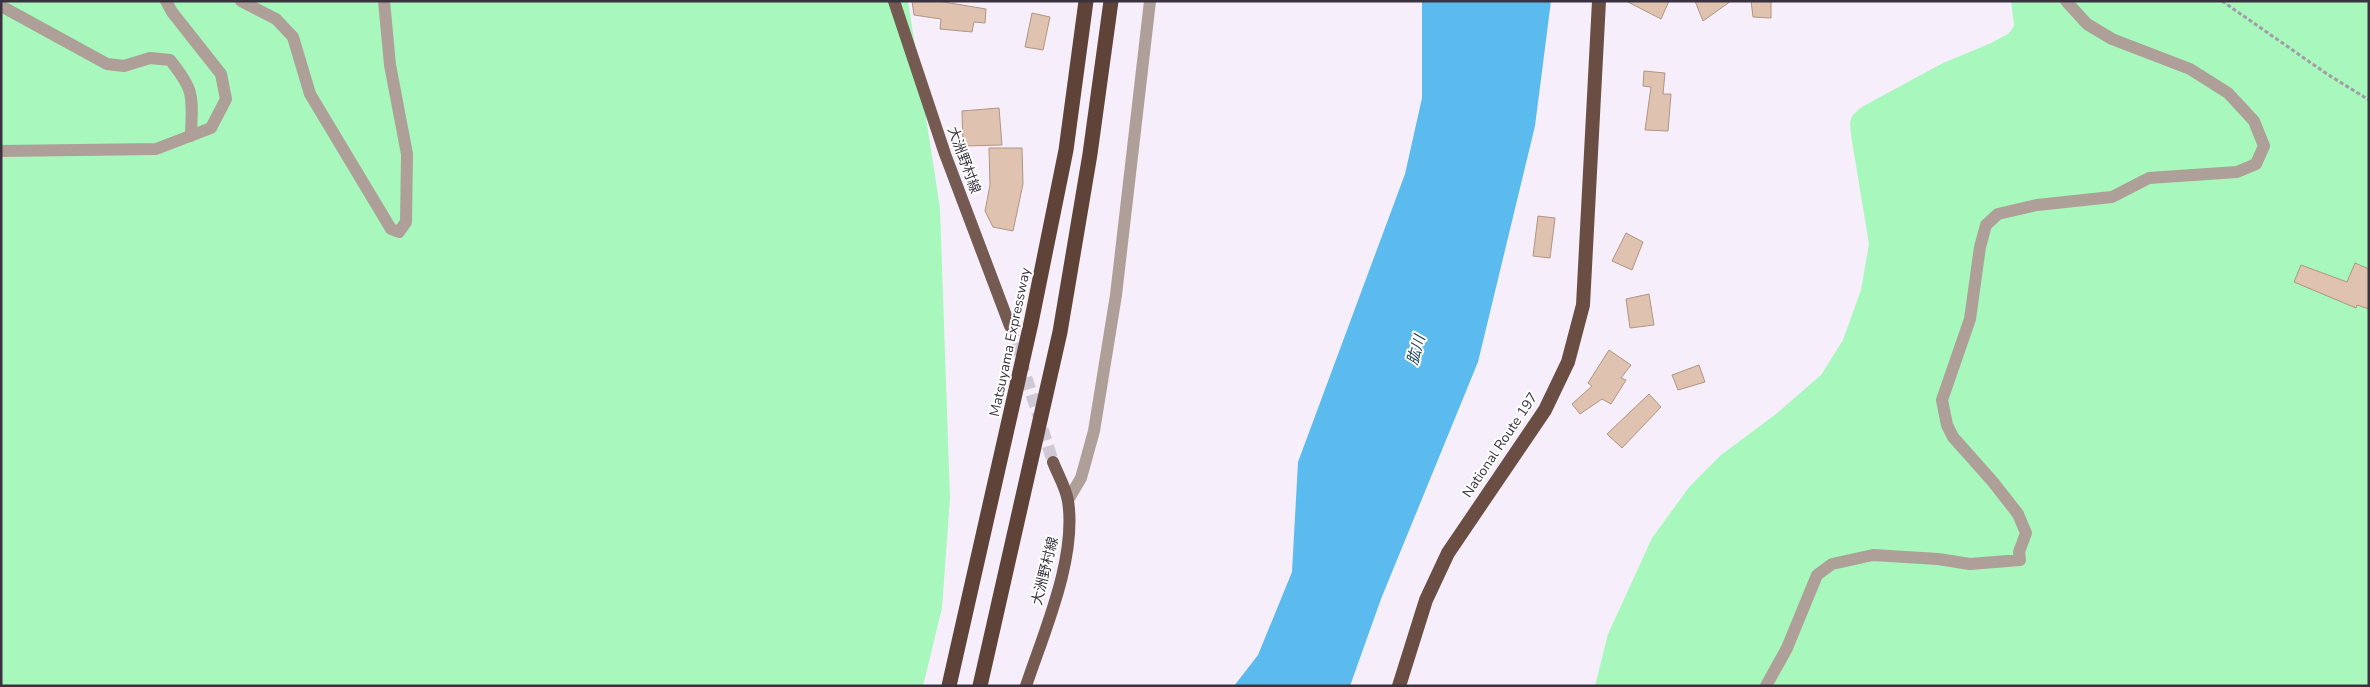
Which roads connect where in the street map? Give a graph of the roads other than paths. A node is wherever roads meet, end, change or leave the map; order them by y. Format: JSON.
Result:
{"nodes":[{"id":1,"x":166,"y":1,"type":"edge"},
{"id":2,"x":240,"y":1,"type":"edge"},
{"id":3,"x":384,"y":1,"type":"edge"},
{"id":4,"x":894,"y":1,"type":"edge"},
{"id":5,"x":1086,"y":1,"type":"edge"},
{"id":6,"x":1111,"y":1,"type":"edge"},
{"id":7,"x":1150,"y":1,"type":"edge"},
{"id":8,"x":1599,"y":1,"type":"edge"},
{"id":9,"x":2066,"y":1,"type":"edge"},
{"id":10,"x":1,"y":6,"type":"edge"},
{"id":11,"x":191,"y":136,"type":"junction"},
{"id":12,"x":1,"y":151,"type":"edge"},
{"id":13,"x":1010,"y":326,"type":"tunnel mouth"},
{"id":14,"x":1053,"y":462,"type":"tunnel mouth"},
{"id":15,"x":1068,"y":500,"type":"junction"},
{"id":16,"x":949,"y":686,"type":"edge"},
{"id":17,"x":980,"y":686,"type":"edge"},
{"id":18,"x":1026,"y":686,"type":"edge"},
{"id":19,"x":1399,"y":686,"type":"edge"},
{"id":20,"x":1766,"y":686,"type":"edge"}],
"edges":[{"from":1,"to":11,"type":"street"},
{"from":2,"to":3,"type":"street"},
{"from":4,"to":13,"type":"main road","name":"大洲野村線"},
{"from":5,"to":16,"type":"highway","name":"Matsuyama Expressway"},
{"from":6,"to":17,"type":"highway"},
{"from":7,"to":15,"type":"street"},
{"from":8,"to":19,"type":"highway","name":"National Route 197"},
{"from":9,"to":20,"type":"street"},
{"from":10,"to":11,"type":"street"},
{"from":11,"to":12,"type":"street"},
{"from":14,"to":15,"type":"main road","name":"大洲野村線"},
{"from":15,"to":18,"type":"main road","name":"大洲野村線"}]}
